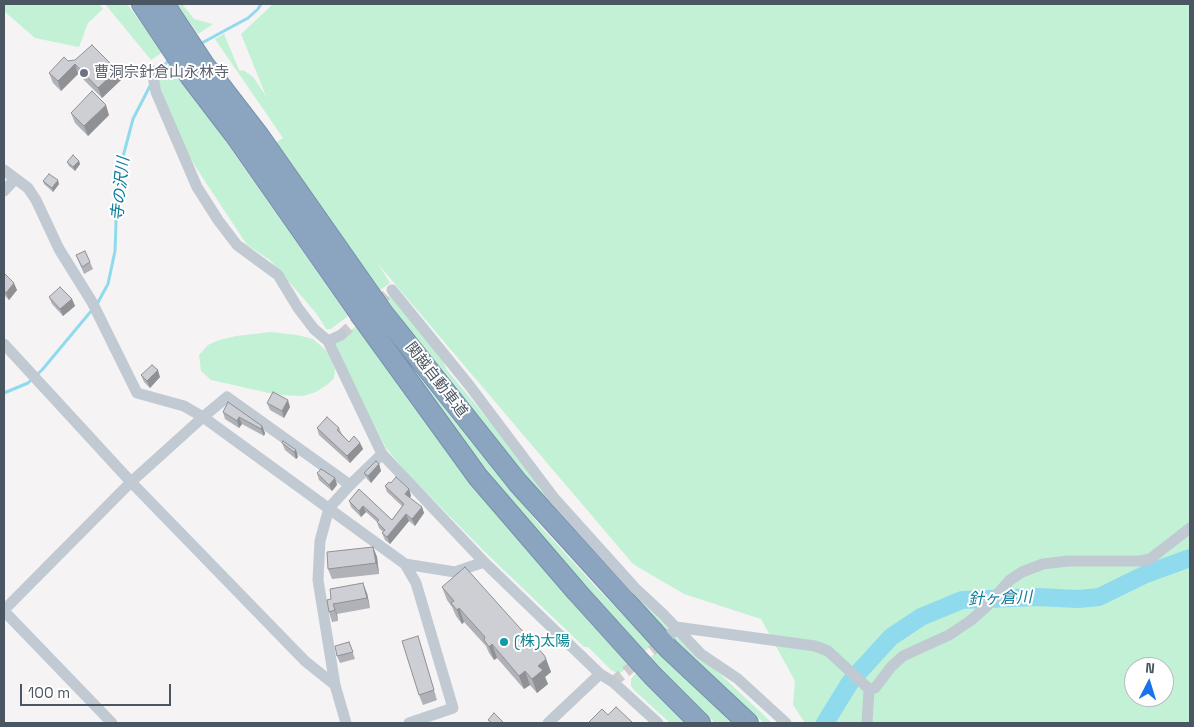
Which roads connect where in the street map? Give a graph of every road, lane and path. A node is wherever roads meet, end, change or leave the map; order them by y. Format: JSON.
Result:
{"nodes":[{"id":1,"x":142,"y":4,"type":"edge"},
{"id":2,"x":164,"y":4,"type":"edge"},
{"id":3,"x":172,"y":33,"type":"junction"},
{"id":4,"x":197,"y":71,"type":"junction"},
{"id":5,"x":152,"y":73,"type":"dead end"},
{"id":6,"x":4,"y":170,"type":"edge"},
{"id":7,"x":15,"y":179,"type":"junction"},
{"id":8,"x":4,"y":191,"type":"edge"},
{"id":9,"x":392,"y":290,"type":"dead end"},
{"id":10,"x":341,"y":335,"type":"tunnel mouth"},
{"id":11,"x":328,"y":341,"type":"junction"},
{"id":12,"x":4,"y":344,"type":"edge"},
{"id":13,"x":203,"y":417,"type":"junction"},
{"id":14,"x":382,"y":454,"type":"junction"},
{"id":15,"x":131,"y":482,"type":"junction"},
{"id":16,"x":350,"y":485,"type":"junction"},
{"id":17,"x":329,"y":508,"type":"junction"},
{"id":18,"x":1190,"y":528,"type":"edge"},
{"id":19,"x":484,"y":562,"type":"junction"},
{"id":20,"x":405,"y":564,"type":"junction"},
{"id":21,"x":4,"y":610,"type":"edge"},
{"id":22,"x":676,"y":627,"type":"junction"},
{"id":23,"x":668,"y":637,"type":"tunnel mouth"},
{"id":24,"x":600,"y":674,"type":"junction"},
{"id":25,"x":335,"y":685,"type":"junction"},
{"id":26,"x":870,"y":689,"type":"junction"},
{"id":27,"x":112,"y":723,"type":"edge"},
{"id":28,"x":346,"y":723,"type":"edge"},
{"id":29,"x":409,"y":723,"type":"edge"},
{"id":30,"x":548,"y":723,"type":"edge"},
{"id":31,"x":658,"y":723,"type":"edge"},
{"id":32,"x":700,"y":723,"type":"edge"},
{"id":33,"x":748,"y":723,"type":"edge"},
{"id":34,"x":786,"y":723,"type":"edge"},
{"id":35,"x":867,"y":723,"type":"edge"}],
"edges":[{"from":1,"to":3,"type":"highway","name":"関越自動車道"},
{"from":2,"to":3,"type":"highway","name":"関越自動車道"},
{"from":3,"to":4,"type":"highway","name":"関越自動車道"},
{"from":4,"to":32,"type":"highway","name":"関越自動車道"},
{"from":4,"to":33,"type":"highway","name":"関越自動車道"},
{"from":5,"to":11,"type":"street"},
{"from":6,"to":7,"type":"street"},
{"from":7,"to":8,"type":"street"},
{"from":7,"to":13,"type":"street"},
{"from":9,"to":22,"type":"street"},
{"from":10,"to":11,"type":"street"},
{"from":11,"to":14,"type":"street"},
{"from":12,"to":15,"type":"street"},
{"from":13,"to":15,"type":"street"},
{"from":13,"to":16,"type":"street"},
{"from":13,"to":17,"type":"street"},
{"from":14,"to":16,"type":"street"},
{"from":14,"to":19,"type":"street"},
{"from":15,"to":21,"type":"street"},
{"from":15,"to":25,"type":"street"},
{"from":16,"to":17,"type":"street"},
{"from":17,"to":20,"type":"street"},
{"from":17,"to":25,"type":"street"},
{"from":18,"to":26,"type":"street"},
{"from":19,"to":20,"type":"street"},
{"from":19,"to":24,"type":"street"},
{"from":20,"to":29,"type":"street"},
{"from":21,"to":27,"type":"street"},
{"from":22,"to":23,"type":"street"},
{"from":22,"to":26,"type":"street"},
{"from":22,"to":34,"type":"street"},
{"from":24,"to":30,"type":"street"},
{"from":24,"to":31,"type":"street"},
{"from":25,"to":28,"type":"street"},
{"from":26,"to":35,"type":"street"}]}
